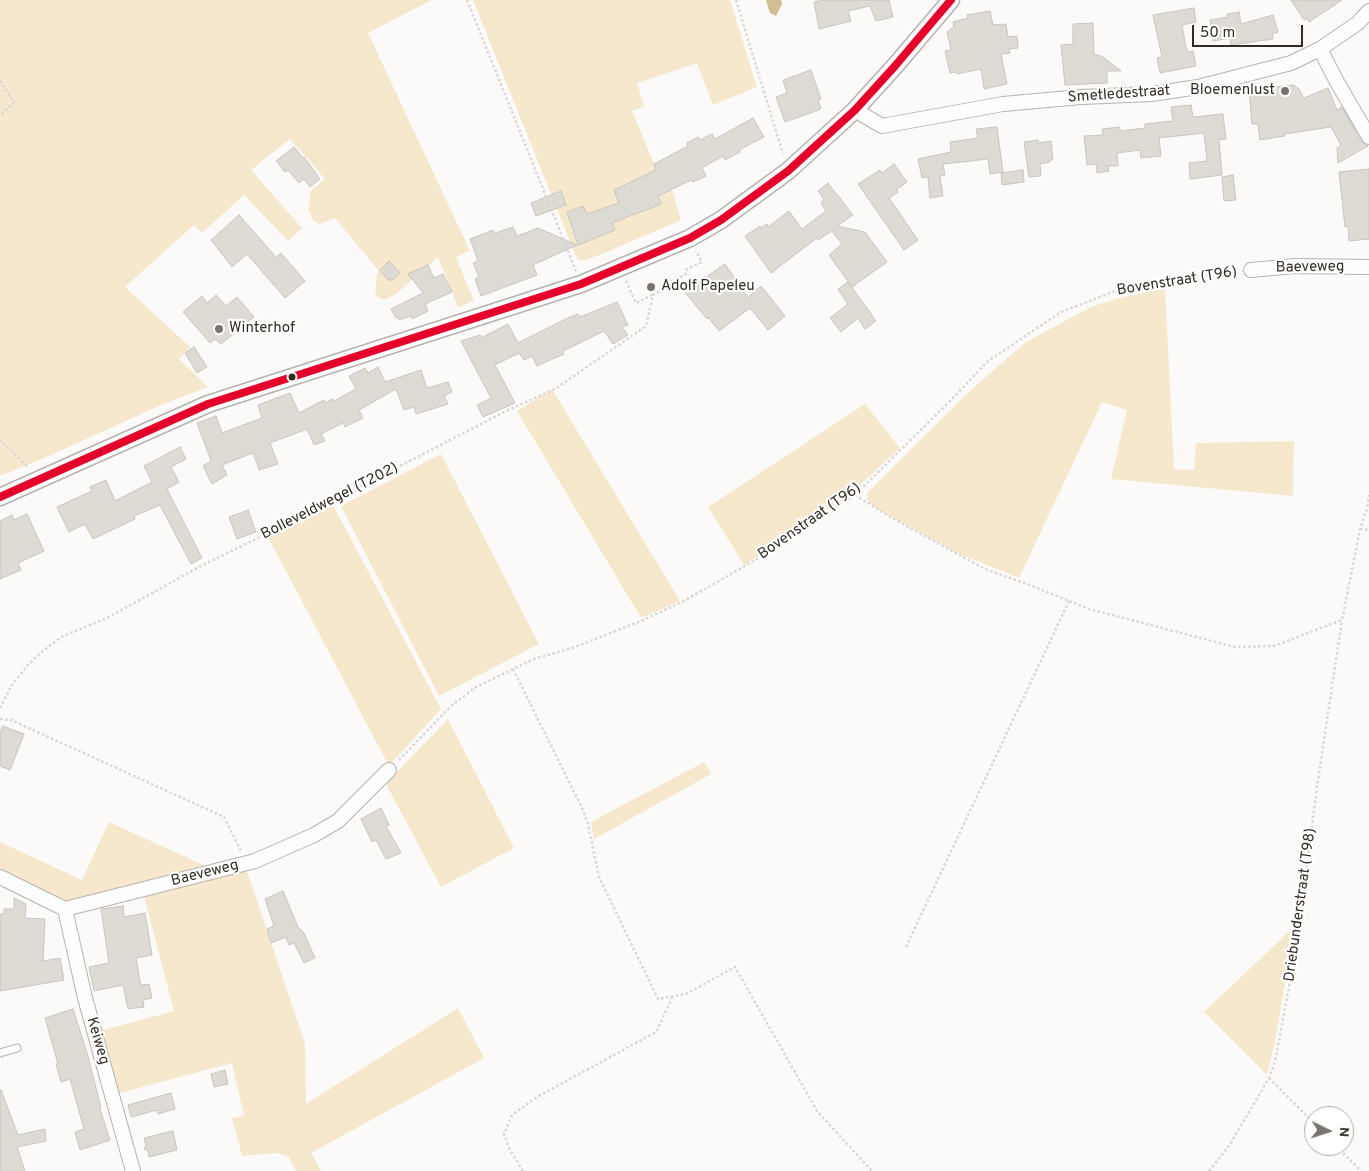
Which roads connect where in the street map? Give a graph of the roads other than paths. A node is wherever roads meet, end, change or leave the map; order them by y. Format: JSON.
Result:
{"nodes":[{"id":1,"x":951,"y":0,"type":"edge"},
{"id":2,"x":1369,"y":11,"type":"edge"},
{"id":3,"x":1320,"y":49,"type":"junction"},
{"id":4,"x":855,"y":110,"type":"junction"},
{"id":5,"x":1369,"y":137,"type":"edge"},
{"id":6,"x":1369,"y":267,"type":"edge"},
{"id":7,"x":1251,"y":270,"type":"road end"},
{"id":8,"x":0,"y":497,"type":"edge"},
{"id":9,"x":389,"y":770,"type":"road end"},
{"id":10,"x":0,"y":876,"type":"edge"},
{"id":11,"x":65,"y":909,"type":"junction"},
{"id":12,"x":16,"y":1048,"type":"dead end"},
{"id":13,"x":0,"y":1053,"type":"edge"},
{"id":14,"x":133,"y":1171,"type":"edge"}],
"edges":[{"from":1,"to":4,"type":"street"},
{"from":2,"to":3,"type":"street","name":"Smetledestraat"},
{"from":3,"to":4,"type":"street","name":"Smetledestraat"},
{"from":3,"to":5,"type":"street"},
{"from":4,"to":8,"type":"street"},
{"from":6,"to":7,"type":"street","name":"Baeveweg"},
{"from":9,"to":11,"type":"street","name":"Baeveweg"},
{"from":10,"to":11,"type":"street"},
{"from":11,"to":14,"type":"street","name":"Keiweg"},
{"from":12,"to":13,"type":"lane"}]}
